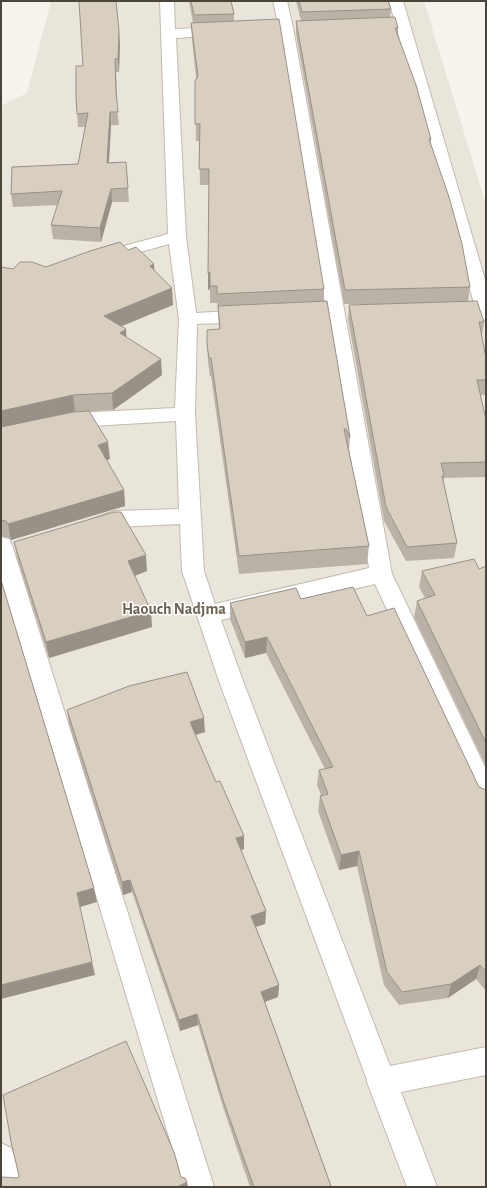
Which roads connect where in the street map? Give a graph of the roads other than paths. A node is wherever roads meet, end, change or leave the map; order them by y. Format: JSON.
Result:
{"nodes":[{"id":1,"x":167,"y":1,"type":"edge"},
{"id":2,"x":280,"y":1,"type":"edge"},
{"id":3,"x":396,"y":1,"type":"edge"},
{"id":4,"x":231,"y":31,"type":"edge"},
{"id":5,"x":168,"y":34,"type":"junction"},
{"id":6,"x":177,"y":237,"type":"junction"},
{"id":7,"x":95,"y":260,"type":"edge"},
{"id":8,"x":480,"y":310,"type":"edge"},
{"id":9,"x":266,"y":315,"type":"edge"},
{"id":10,"x":188,"y":319,"type":"junction"},
{"id":11,"x":185,"y":414,"type":"junction"},
{"id":12,"x":45,"y":426,"type":"edge"},
{"id":13,"x":190,"y":516,"type":"junction"},
{"id":14,"x":78,"y":530,"type":"edge"},
{"id":15,"x":6,"y":550,"type":"edge"},
{"id":16,"x":381,"y":574,"type":"junction"},
{"id":17,"x":209,"y":614,"type":"junction"},
{"id":18,"x":486,"y":794,"type":"edge"},
{"id":19,"x":486,"y":1061,"type":"edge"},
{"id":20,"x":382,"y":1082,"type":"junction"},
{"id":21,"x":1,"y":1158,"type":"edge"},
{"id":22,"x":7,"y":1187,"type":"edge"},
{"id":23,"x":199,"y":1187,"type":"edge"},
{"id":24,"x":422,"y":1187,"type":"edge"}],
"edges":[{"from":1,"to":5,"type":"street"},
{"from":2,"to":16,"type":"street"},
{"from":3,"to":8,"type":"street"},
{"from":4,"to":5,"type":"street"},
{"from":5,"to":6,"type":"street"},
{"from":6,"to":7,"type":"street"},
{"from":6,"to":10,"type":"street"},
{"from":9,"to":10,"type":"street"},
{"from":10,"to":11,"type":"street"},
{"from":11,"to":12,"type":"street"},
{"from":11,"to":13,"type":"street"},
{"from":13,"to":14,"type":"street"},
{"from":13,"to":17,"type":"street"},
{"from":15,"to":23,"type":"street"},
{"from":16,"to":17,"type":"street"},
{"from":16,"to":18,"type":"street"},
{"from":17,"to":20,"type":"street"},
{"from":19,"to":20,"type":"street"},
{"from":20,"to":24,"type":"street"},
{"from":21,"to":22,"type":"street"}]}
